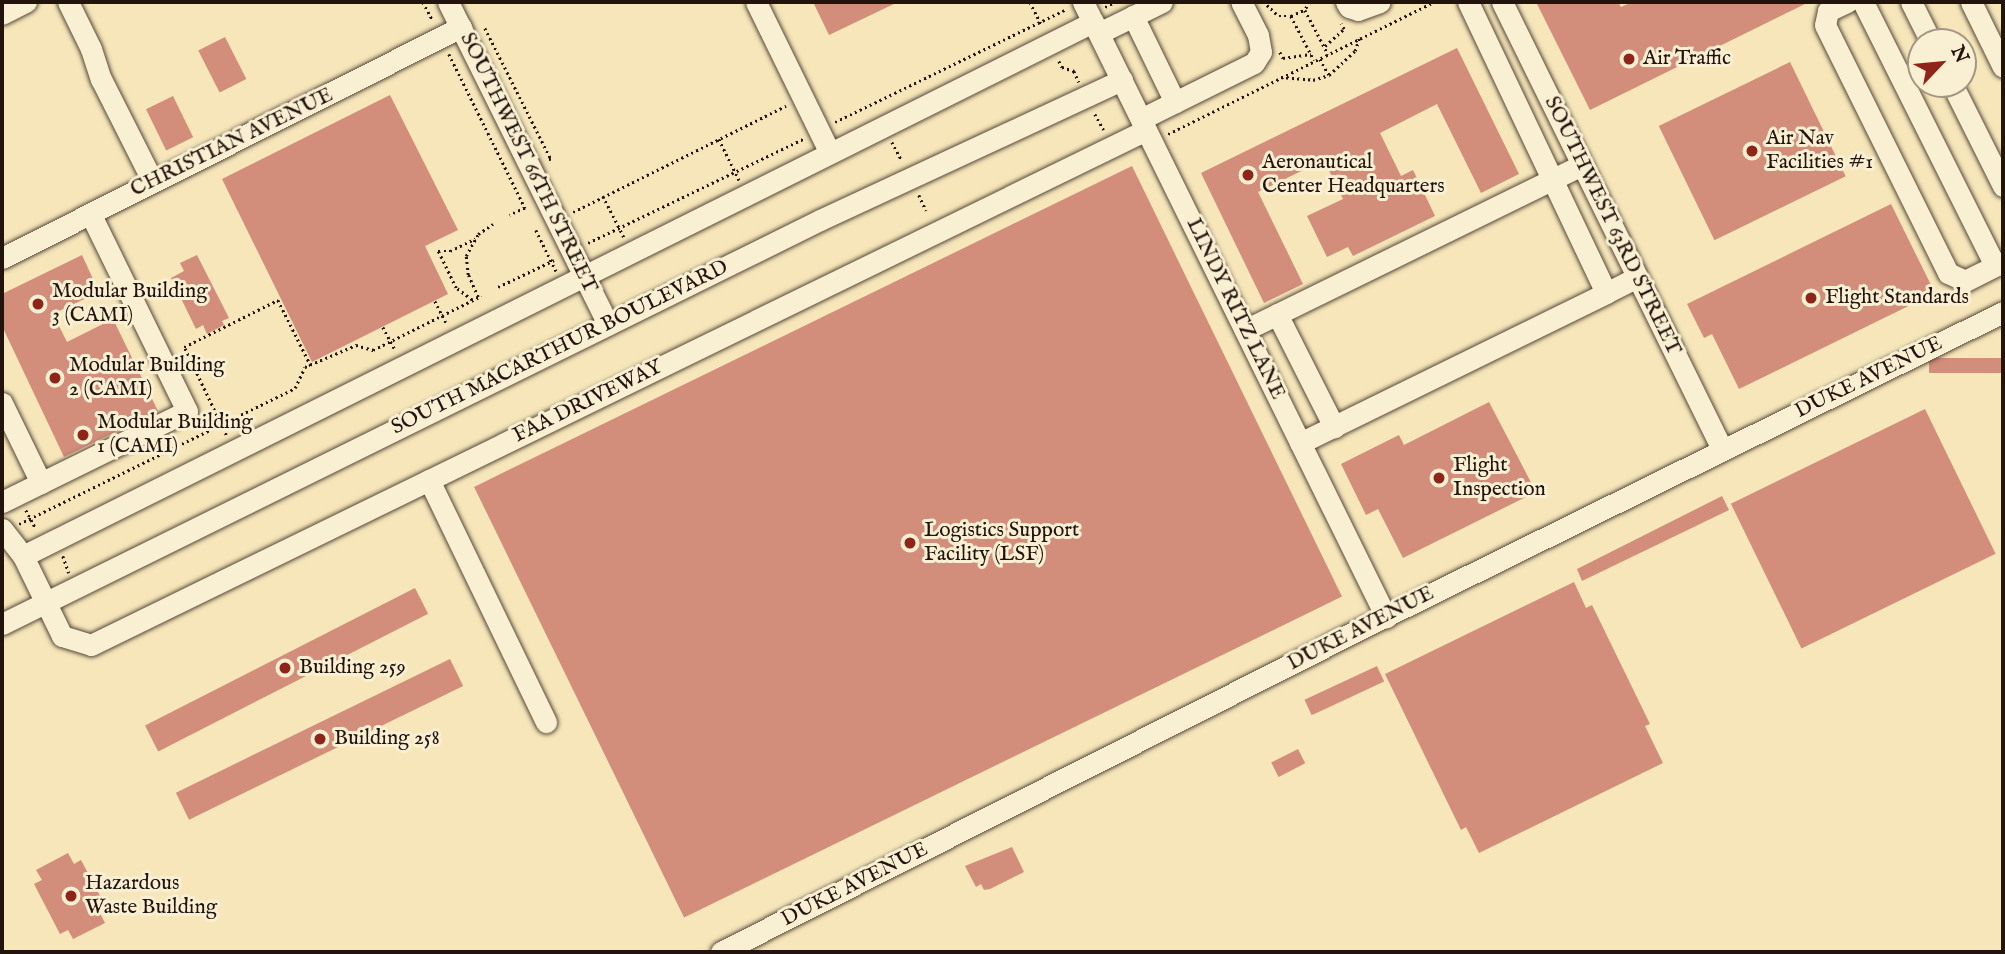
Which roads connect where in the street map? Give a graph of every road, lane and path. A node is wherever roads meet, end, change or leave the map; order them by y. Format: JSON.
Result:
{"nodes":[{"id":1,"x":26,"y":2,"type":"edge"},
{"id":2,"x":68,"y":2,"type":"edge"},
{"id":3,"x":423,"y":2,"type":"edge"},
{"id":4,"x":448,"y":2,"type":"edge"},
{"id":5,"x":756,"y":2,"type":"edge"},
{"id":6,"x":1030,"y":2,"type":"edge"},
{"id":7,"x":1083,"y":2,"type":"edge"},
{"id":8,"x":1162,"y":2,"type":"edge"},
{"id":9,"x":1241,"y":2,"type":"edge"},
{"id":10,"x":1267,"y":2,"type":"edge"},
{"id":11,"x":1310,"y":2,"type":"edge"},
{"id":12,"x":1380,"y":2,"type":"edge"},
{"id":13,"x":1468,"y":2,"type":"edge"},
{"id":14,"x":1502,"y":2,"type":"edge"},
{"id":15,"x":1847,"y":2,"type":"edge"},
{"id":16,"x":1863,"y":2,"type":"edge"},
{"id":17,"x":1911,"y":2,"type":"edge"},
{"id":18,"x":1971,"y":2,"type":"edge"},
{"id":19,"x":1062,"y":10,"type":"dead end"},
{"id":20,"x":1305,"y":10,"type":"junction"},
{"id":21,"x":1343,"y":11,"type":"edge"},
{"id":22,"x":2,"y":14,"type":"edge"},
{"id":23,"x":1133,"y":16,"type":"junction"},
{"id":24,"x":1291,"y":16,"type":"junction"},
{"id":25,"x":1039,"y":21,"type":"junction"},
{"id":26,"x":436,"y":27,"type":"dead end"},
{"id":27,"x":461,"y":27,"type":"junction"},
{"id":28,"x":485,"y":28,"type":"dead end"},
{"id":29,"x":1096,"y":28,"type":"junction"},
{"id":30,"x":1924,"y":28,"type":"edge"},
{"id":31,"x":1359,"y":39,"type":"dead end"},
{"id":32,"x":446,"y":47,"type":"dead end"},
{"id":33,"x":1324,"y":47,"type":"junction"},
{"id":34,"x":1328,"y":54,"type":"dead end"},
{"id":35,"x":1057,"y":58,"type":"dead end"},
{"id":36,"x":1320,"y":58,"type":"dead end"},
{"id":37,"x":1315,"y":61,"type":"dead end"},
{"id":38,"x":2003,"y":67,"type":"edge"},
{"id":39,"x":1329,"y":75,"type":"junction"},
{"id":40,"x":1281,"y":77,"type":"dead end"},
{"id":41,"x":1122,"y":80,"type":"junction"},
{"id":42,"x":1079,"y":82,"type":"dead end"},
{"id":43,"x":1959,"y":98,"type":"edge"},
{"id":44,"x":1175,"y":102,"type":"junction"},
{"id":45,"x":789,"y":104,"type":"dead end"},
{"id":46,"x":1094,"y":111,"type":"dead end"},
{"id":47,"x":1144,"y":124,"type":"junction"},
{"id":48,"x":1104,"y":130,"type":"dead end"},
{"id":49,"x":818,"y":131,"type":"junction"},
{"id":50,"x":719,"y":139,"type":"junction"},
{"id":51,"x":891,"y":139,"type":"dead end"},
{"id":52,"x":830,"y":153,"type":"junction"},
{"id":53,"x":544,"y":162,"type":"dead end"},
{"id":54,"x":1582,"y":165,"type":"junction"},
{"id":55,"x":905,"y":168,"type":"dead end"},
{"id":56,"x":735,"y":172,"type":"junction"},
{"id":57,"x":1550,"y":178,"type":"junction"},
{"id":58,"x":153,"y":182,"type":"junction"},
{"id":59,"x":741,"y":186,"type":"dead end"},
{"id":60,"x":2003,"y":186,"type":"edge"},
{"id":61,"x":917,"y":192,"type":"dead end"},
{"id":62,"x":603,"y":196,"type":"junction"},
{"id":63,"x":926,"y":210,"type":"dead end"},
{"id":64,"x":90,"y":213,"type":"junction"},
{"id":65,"x":510,"y":215,"type":"dead end"},
{"id":66,"x":571,"y":220,"type":"dead end"},
{"id":67,"x":493,"y":224,"type":"dead end"},
{"id":68,"x":620,"y":228,"type":"junction"},
{"id":69,"x":536,"y":230,"type":"dead end"},
{"id":70,"x":475,"y":239,"type":"junction"},
{"id":71,"x":572,"y":251,"type":"junction"},
{"id":72,"x":2,"y":258,"type":"edge"},
{"id":73,"x":551,"y":261,"type":"junction"},
{"id":74,"x":1999,"y":264,"type":"edge"},
{"id":75,"x":558,"y":275,"type":"dead end"},
{"id":76,"x":584,"y":276,"type":"junction"},
{"id":77,"x":1637,"y":277,"type":"junction"},
{"id":78,"x":498,"y":288,"type":"dead end"},
{"id":79,"x":1606,"y":293,"type":"junction"},
{"id":80,"x":472,"y":300,"type":"junction"},
{"id":81,"x":435,"y":301,"type":"dead end"},
{"id":82,"x":2003,"y":312,"type":"edge"},
{"id":83,"x":1277,"y":314,"type":"junction"},
{"id":84,"x":442,"y":315,"type":"junction"},
{"id":85,"x":608,"y":325,"type":"junction"},
{"id":86,"x":383,"y":327,"type":"dead end"},
{"id":87,"x":449,"y":329,"type":"dead end"},
{"id":88,"x":1245,"y":330,"type":"junction"},
{"id":89,"x":391,"y":341,"type":"junction"},
{"id":90,"x":398,"y":356,"type":"dead end"},
{"id":91,"x":311,"y":366,"type":"junction"},
{"id":92,"x":2,"y":403,"type":"edge"},
{"id":93,"x":221,"y":425,"type":"junction"},
{"id":94,"x":1334,"y":427,"type":"junction"},
{"id":95,"x":228,"y":439,"type":"dead end"},
{"id":96,"x":1300,"y":443,"type":"junction"},
{"id":97,"x":1722,"y":450,"type":"junction"},
{"id":98,"x":429,"y":480,"type":"junction"},
{"id":99,"x":41,"y":483,"type":"junction"},
{"id":100,"x":12,"y":502,"type":"edge"},
{"id":101,"x":31,"y":518,"type":"junction"},
{"id":102,"x":9,"y":527,"type":"edge"},
{"id":103,"x":38,"y":533,"type":"dead end"},
{"id":104,"x":61,"y":549,"type":"dead end"},
{"id":105,"x":23,"y":556,"type":"junction"},
{"id":106,"x":70,"y":578,"type":"dead end"},
{"id":107,"x":45,"y":602,"type":"junction"},
{"id":108,"x":1386,"y":617,"type":"junction"},
{"id":109,"x":2,"y":624,"type":"edge"},
{"id":110,"x":546,"y":722,"type":"dead end"},
{"id":111,"x":721,"y":952,"type":"edge"}],
"edges":[{"from":1,"to":22,"type":"street"},
{"from":2,"to":58,"type":"street"},
{"from":3,"to":26,"type":"path"},
{"from":4,"to":27,"type":"street","name":"SOUTHWEST 66TH STREET"},
{"from":5,"to":49,"type":"street"},
{"from":6,"to":25,"type":"path"},
{"from":7,"to":29,"type":"street","name":"LINDY RITZ LANE"},
{"from":8,"to":23,"type":"street"},
{"from":9,"to":44,"type":"street","name":"FAA DRIVEWAY"},
{"from":10,"to":24,"type":"path"},
{"from":11,"to":20,"type":"path"},
{"from":12,"to":21,"type":"street"},
{"from":13,"to":57,"type":"street"},
{"from":14,"to":54,"type":"street","name":"SOUTHWEST 63RD STREET"},
{"from":15,"to":74,"type":"street"},
{"from":16,"to":74,"type":"street"},
{"from":17,"to":30,"type":"street"},
{"from":18,"to":38,"type":"street"},
{"from":19,"to":25,"type":"path"},
{"from":20,"to":24,"type":"path"},
{"from":20,"to":33,"type":"path"},
{"from":21,"to":33,"type":"path"},
{"from":23,"to":29,"type":"street"},
{"from":23,"to":44,"type":"street"},
{"from":24,"to":37,"type":"path"},
{"from":25,"to":49,"type":"path"},
{"from":27,"to":58,"type":"street","name":"CHRISTIAN AVENUE"},
{"from":27,"to":71,"type":"street","name":"SOUTHWEST 66TH STREET"},
{"from":28,"to":53,"type":"path"},
{"from":29,"to":41,"type":"street","name":"LINDY RITZ LANE"},
{"from":29,"to":52,"type":"street"},
{"from":31,"to":39,"type":"path"},
{"from":32,"to":65,"type":"path"},
{"from":33,"to":34,"type":"path"},
{"from":35,"to":42,"type":"path"},
{"from":36,"to":39,"type":"path"},
{"from":39,"to":40,"type":"path"},
{"from":41,"to":47,"type":"street","name":"LINDY RITZ LANE"},
{"from":41,"to":85,"type":"street","name":"SOUTH MACARTHUR BOULEVARD"},
{"from":43,"to":60,"type":"street"},
{"from":44,"to":47,"type":"street","name":"FAA DRIVEWAY"},
{"from":45,"to":50,"type":"path"},
{"from":46,"to":48,"type":"path"},
{"from":47,"to":88,"type":"street","name":"LINDY RITZ LANE"},
{"from":47,"to":98,"type":"street","name":"FAA DRIVEWAY"},
{"from":49,"to":52,"type":"street"},
{"from":49,"to":56,"type":"path"},
{"from":50,"to":56,"type":"path"},
{"from":50,"to":62,"type":"path"},
{"from":51,"to":55,"type":"path"},
{"from":52,"to":76,"type":"street"},
{"from":54,"to":57,"type":"street"},
{"from":54,"to":77,"type":"street","name":"SOUTHWEST 63RD STREET"},
{"from":56,"to":59,"type":"path"},
{"from":56,"to":68,"type":"path"},
{"from":57,"to":79,"type":"street"},
{"from":57,"to":83,"type":"street"},
{"from":58,"to":64,"type":"street","name":"CHRISTIAN AVENUE"},
{"from":61,"to":63,"type":"path"},
{"from":62,"to":66,"type":"path"},
{"from":62,"to":68,"type":"path"},
{"from":64,"to":72,"type":"street","name":"CHRISTIAN AVENUE"},
{"from":64,"to":99,"type":"street"},
{"from":67,"to":70,"type":"path"},
{"from":68,"to":71,"type":"path"},
{"from":69,"to":73,"type":"path"},
{"from":70,"to":80,"type":"path"},
{"from":70,"to":80,"type":"path"},
{"from":71,"to":73,"type":"path"},
{"from":71,"to":76,"type":"street","name":"SOUTHWEST 66TH STREET"},
{"from":73,"to":75,"type":"path"},
{"from":73,"to":78,"type":"path"},
{"from":76,"to":85,"type":"street","name":"SOUTHWEST 66TH STREET"},
{"from":76,"to":105,"type":"street"},
{"from":77,"to":79,"type":"street"},
{"from":77,"to":97,"type":"street","name":"SOUTHWEST 63RD STREET"},
{"from":79,"to":94,"type":"street"},
{"from":80,"to":84,"type":"path"},
{"from":81,"to":84,"type":"path"},
{"from":82,"to":97,"type":"street","name":"DUKE AVENUE"},
{"from":83,"to":88,"type":"street"},
{"from":83,"to":94,"type":"street"},
{"from":84,"to":87,"type":"path"},
{"from":84,"to":89,"type":"path"},
{"from":85,"to":107,"type":"street","name":"SOUTH MACARTHUR BOULEVARD"},
{"from":86,"to":89,"type":"path"},
{"from":88,"to":96,"type":"street","name":"LINDY RITZ LANE"},
{"from":89,"to":90,"type":"path"},
{"from":89,"to":91,"type":"path"},
{"from":91,"to":93,"type":"path"},
{"from":91,"to":93,"type":"path"},
{"from":92,"to":99,"type":"street"},
{"from":93,"to":95,"type":"path"},
{"from":93,"to":101,"type":"path"},
{"from":94,"to":96,"type":"street"},
{"from":96,"to":108,"type":"street","name":"LINDY RITZ LANE"},
{"from":97,"to":108,"type":"street","name":"DUKE AVENUE"},
{"from":98,"to":107,"type":"street","name":"FAA DRIVEWAY"},
{"from":98,"to":110,"type":"street"},
{"from":99,"to":100,"type":"street"},
{"from":100,"to":101,"type":"path"},
{"from":101,"to":102,"type":"path"},
{"from":101,"to":103,"type":"path"},
{"from":102,"to":105,"type":"street","name":"FAA DRIVEWAY"},
{"from":104,"to":106,"type":"path"},
{"from":105,"to":107,"type":"street","name":"FAA DRIVEWAY"},
{"from":107,"to":109,"type":"street","name":"SOUTH MACARTHUR BOULEVARD"},
{"from":108,"to":111,"type":"street","name":"DUKE AVENUE"}]}
